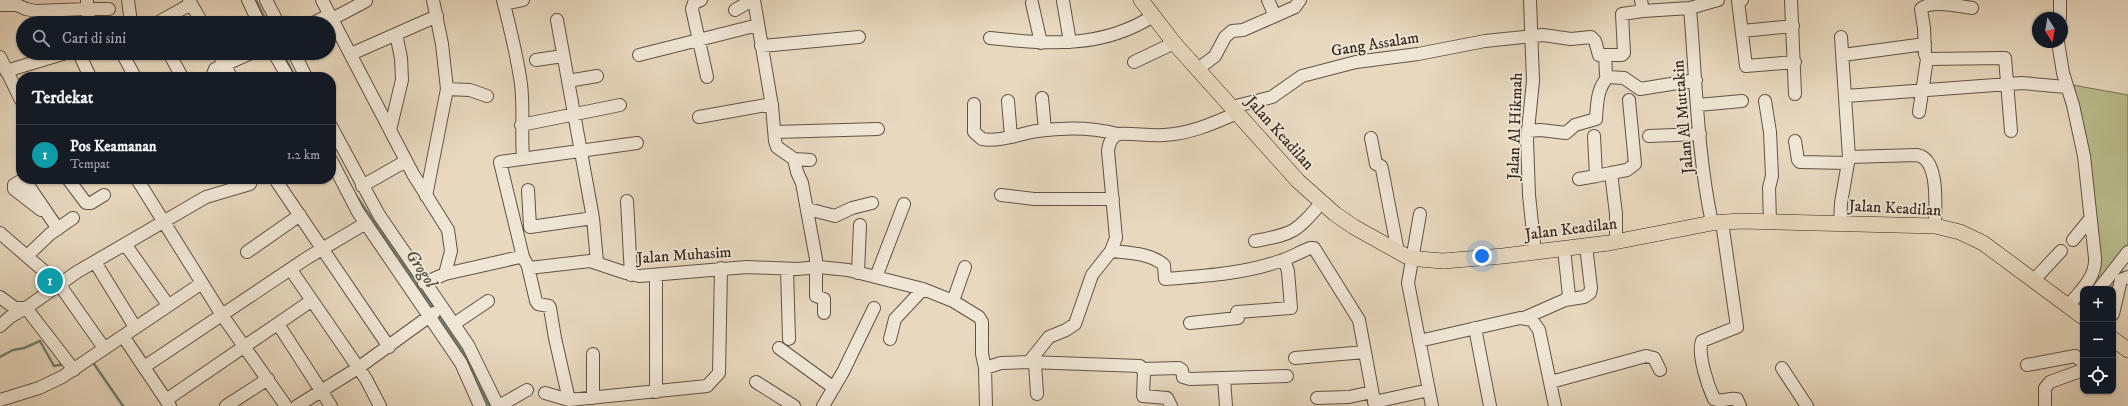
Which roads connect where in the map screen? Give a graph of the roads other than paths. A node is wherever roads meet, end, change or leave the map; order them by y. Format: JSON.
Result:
{"nodes":[{"id":1,"x":128,"y":0,"type":"edge"},
{"id":2,"x":248,"y":0,"type":"edge"},
{"id":3,"x":266,"y":0,"type":"edge"},
{"id":4,"x":322,"y":0,"type":"edge"},
{"id":5,"x":433,"y":0,"type":"edge"},
{"id":6,"x":523,"y":0,"type":"edge"},
{"id":7,"x":701,"y":0,"type":"edge"},
{"id":8,"x":753,"y":0,"type":"edge"},
{"id":9,"x":1141,"y":0,"type":"edge"},
{"id":10,"x":1268,"y":0,"type":"edge"},
{"id":11,"x":1300,"y":0,"type":"edge"},
{"id":12,"x":1530,"y":0,"type":"edge"},
{"id":13,"x":1718,"y":0,"type":"edge"},
{"id":14,"x":1740,"y":0,"type":"edge"},
{"id":15,"x":1791,"y":0,"type":"edge"},
{"id":16,"x":2060,"y":0,"type":"edge"},
{"id":17,"x":366,"y":1,"type":"edge"},
{"id":18,"x":1063,"y":1,"type":"edge"},
{"id":19,"x":190,"y":2,"type":"edge"},
{"id":20,"x":503,"y":2,"type":"edge"},
{"id":21,"x":1032,"y":3,"type":"dead end"},
{"id":22,"x":0,"y":5,"type":"edge"},
{"id":23,"x":87,"y":5,"type":"edge"},
{"id":24,"x":1642,"y":6,"type":"edge"},
{"id":25,"x":1690,"y":8,"type":"junction"},
{"id":26,"x":1972,"y":8,"type":"dead end"},
{"id":27,"x":109,"y":9,"type":"dead end"},
{"id":28,"x":735,"y":10,"type":"dead end"},
{"id":29,"x":2060,"y":12,"type":"edge"},
{"id":30,"x":89,"y":16,"type":"edge"},
{"id":31,"x":130,"y":16,"type":"edge"},
{"id":32,"x":168,"y":16,"type":"edge"},
{"id":33,"x":198,"y":16,"type":"edge"},
{"id":34,"x":256,"y":16,"type":"edge"},
{"id":35,"x":274,"y":16,"type":"edge"},
{"id":36,"x":329,"y":16,"type":"edge"},
{"id":37,"x":437,"y":16,"type":"junction"},
{"id":38,"x":1275,"y":16,"type":"junction"},
{"id":39,"x":336,"y":18,"type":"edge"},
{"id":40,"x":1150,"y":18,"type":"junction"},
{"id":41,"x":557,"y":20,"type":"dead end"},
{"id":42,"x":758,"y":25,"type":"junction"},
{"id":43,"x":1793,"y":26,"type":"junction"},
{"id":44,"x":336,"y":29,"type":"edge"},
{"id":45,"x":1742,"y":31,"type":"junction"},
{"id":46,"x":396,"y":34,"type":"junction"},
{"id":47,"x":859,"y":37,"type":"dead end"},
{"id":48,"x":1531,"y":37,"type":"junction"},
{"id":49,"x":1841,"y":37,"type":"dead end"},
{"id":50,"x":990,"y":38,"type":"dead end"},
{"id":51,"x":699,"y":40,"type":"junction"},
{"id":52,"x":1070,"y":42,"type":"junction"},
{"id":53,"x":1041,"y":43,"type":"junction"},
{"id":54,"x":1174,"y":43,"type":"junction"},
{"id":55,"x":1925,"y":44,"type":"junction"},
{"id":56,"x":761,"y":46,"type":"junction"},
{"id":57,"x":2059,"y":48,"type":"edge"},
{"id":58,"x":351,"y":54,"type":"junction"},
{"id":59,"x":639,"y":55,"type":"dead end"},
{"id":60,"x":1605,"y":55,"type":"junction"},
{"id":61,"x":1843,"y":55,"type":"junction"},
{"id":62,"x":563,"y":56,"type":"junction"},
{"id":63,"x":1928,"y":59,"type":"junction"},
{"id":64,"x":25,"y":60,"type":"edge"},
{"id":65,"x":82,"y":60,"type":"edge"},
{"id":66,"x":126,"y":60,"type":"edge"},
{"id":67,"x":173,"y":60,"type":"edge"},
{"id":68,"x":222,"y":60,"type":"edge"},
{"id":69,"x":236,"y":60,"type":"edge"},
{"id":70,"x":278,"y":60,"type":"edge"},
{"id":71,"x":298,"y":60,"type":"edge"},
{"id":72,"x":536,"y":60,"type":"dead end"},
{"id":73,"x":1134,"y":62,"type":"dead end"},
{"id":74,"x":1795,"y":62,"type":"junction"},
{"id":75,"x":2,"y":64,"type":"edge"},
{"id":76,"x":225,"y":65,"type":"junction"},
{"id":77,"x":1198,"y":69,"type":"junction"},
{"id":78,"x":88,"y":72,"type":"edge"},
{"id":79,"x":132,"y":72,"type":"edge"},
{"id":80,"x":179,"y":72,"type":"edge"},
{"id":81,"x":213,"y":72,"type":"edge"},
{"id":82,"x":228,"y":72,"type":"edge"},
{"id":83,"x":285,"y":72,"type":"edge"},
{"id":84,"x":304,"y":72,"type":"edge"},
{"id":85,"x":597,"y":76,"type":"dead end"},
{"id":86,"x":707,"y":77,"type":"dead end"},
{"id":87,"x":1608,"y":77,"type":"junction"},
{"id":88,"x":568,"y":80,"type":"junction"},
{"id":89,"x":1696,"y":80,"type":"junction"},
{"id":90,"x":2008,"y":84,"type":"junction"},
{"id":91,"x":2066,"y":87,"type":"junction"},
{"id":92,"x":447,"y":89,"type":"junction"},
{"id":93,"x":1924,"y":90,"type":"junction"},
{"id":94,"x":16,"y":91,"type":"edge"},
{"id":95,"x":1795,"y":94,"type":"dead end"},
{"id":96,"x":487,"y":96,"type":"dead end"},
{"id":97,"x":1846,"y":96,"type":"junction"},
{"id":98,"x":1042,"y":98,"type":"dead end"},
{"id":99,"x":1629,"y":100,"type":"dead end"},
{"id":100,"x":1008,"y":101,"type":"dead end"},
{"id":101,"x":1742,"y":101,"type":"dead end"},
{"id":102,"x":1764,"y":101,"type":"dead end"},
{"id":103,"x":772,"y":104,"type":"junction"},
{"id":104,"x":974,"y":104,"type":"dead end"},
{"id":105,"x":1698,"y":105,"type":"junction"},
{"id":106,"x":620,"y":106,"type":"dead end"},
{"id":107,"x":1235,"y":110,"type":"junction"},
{"id":108,"x":1919,"y":112,"type":"dead end"},
{"id":109,"x":574,"y":114,"type":"junction"},
{"id":110,"x":699,"y":117,"type":"dead end"},
{"id":111,"x":521,"y":125,"type":"junction"},
{"id":112,"x":878,"y":129,"type":"dead end"},
{"id":113,"x":390,"y":130,"type":"junction"},
{"id":114,"x":1045,"y":130,"type":"junction"},
{"id":115,"x":1528,"y":131,"type":"junction"},
{"id":116,"x":2011,"y":131,"type":"dead end"},
{"id":117,"x":775,"y":132,"type":"junction"},
{"id":118,"x":1118,"y":134,"type":"junction"},
{"id":119,"x":1700,"y":134,"type":"junction"},
{"id":120,"x":336,"y":136,"type":"edge"},
{"id":121,"x":1594,"y":136,"type":"dead end"},
{"id":122,"x":1649,"y":136,"type":"dead end"},
{"id":123,"x":1011,"y":137,"type":"junction"},
{"id":124,"x":1371,"y":138,"type":"dead end"},
{"id":125,"x":1795,"y":141,"type":"dead end"},
{"id":126,"x":637,"y":143,"type":"dead end"},
{"id":127,"x":581,"y":151,"type":"junction"},
{"id":128,"x":523,"y":158,"type":"junction"},
{"id":129,"x":794,"y":159,"type":"junction"},
{"id":130,"x":810,"y":160,"type":"dead end"},
{"id":131,"x":1849,"y":160,"type":"junction"},
{"id":132,"x":406,"y":161,"type":"junction"},
{"id":133,"x":336,"y":170,"type":"edge"},
{"id":134,"x":1611,"y":173,"type":"junction"},
{"id":135,"x":1596,"y":176,"type":"junction"},
{"id":136,"x":1579,"y":179,"type":"dead end"},
{"id":137,"x":27,"y":184,"type":"edge"},
{"id":138,"x":72,"y":184,"type":"edge"},
{"id":139,"x":140,"y":184,"type":"edge"},
{"id":140,"x":250,"y":184,"type":"dead end"},
{"id":141,"x":278,"y":184,"type":"edge"},
{"id":142,"x":362,"y":186,"type":"junction"},
{"id":143,"x":528,"y":190,"type":"dead end"},
{"id":144,"x":104,"y":195,"type":"dead end"},
{"id":145,"x":1001,"y":195,"type":"dead end"},
{"id":146,"x":426,"y":196,"type":"junction"},
{"id":147,"x":1113,"y":199,"type":"junction"},
{"id":148,"x":627,"y":201,"type":"dead end"},
{"id":149,"x":1322,"y":202,"type":"junction"},
{"id":150,"x":872,"y":203,"type":"dead end"},
{"id":151,"x":904,"y":204,"type":"dead end"},
{"id":152,"x":808,"y":209,"type":"junction"},
{"id":153,"x":1420,"y":214,"type":"dead end"},
{"id":154,"x":300,"y":215,"type":"junction"},
{"id":155,"x":73,"y":218,"type":"dead end"},
{"id":156,"x":593,"y":218,"type":"junction"},
{"id":157,"x":2090,"y":219,"type":"junction"},
{"id":158,"x":163,"y":222,"type":"junction"},
{"id":159,"x":1770,"y":222,"type":"junction"},
{"id":160,"x":366,"y":223,"type":"junction"},
{"id":161,"x":1717,"y":223,"type":"junction"},
{"id":162,"x":1840,"y":224,"type":"junction"},
{"id":163,"x":860,"y":225,"type":"dead end"},
{"id":164,"x":1935,"y":226,"type":"junction"},
{"id":165,"x":58,"y":229,"type":"junction"},
{"id":166,"x":0,"y":233,"type":"edge"},
{"id":167,"x":2073,"y":240,"type":"dead end"},
{"id":168,"x":1255,"y":241,"type":"dead end"},
{"id":169,"x":1621,"y":241,"type":"junction"},
{"id":170,"x":125,"y":244,"type":"junction"},
{"id":171,"x":1586,"y":246,"type":"junction"},
{"id":172,"x":322,"y":249,"type":"junction"},
{"id":173,"x":1564,"y":249,"type":"junction"},
{"id":174,"x":1111,"y":251,"type":"junction"},
{"id":175,"x":2061,"y":251,"type":"dead end"},
{"id":176,"x":247,"y":252,"type":"dead end"},
{"id":177,"x":1398,"y":252,"type":"junction"},
{"id":178,"x":1535,"y":252,"type":"junction"},
{"id":179,"x":27,"y":256,"type":"junction"},
{"id":180,"x":2124,"y":256,"type":"edge"},
{"id":181,"x":1413,"y":258,"type":"junction"},
{"id":182,"x":1284,"y":260,"type":"junction"},
{"id":183,"x":95,"y":262,"type":"junction"},
{"id":184,"x":525,"y":262,"type":"junction"},
{"id":185,"x":597,"y":262,"type":"junction"},
{"id":186,"x":965,"y":267,"type":"dead end"},
{"id":187,"x":721,"y":268,"type":"junction"},
{"id":188,"x":816,"y":268,"type":"junction"},
{"id":189,"x":787,"y":269,"type":"junction"},
{"id":190,"x":290,"y":270,"type":"junction"},
{"id":191,"x":858,"y":272,"type":"junction"},
{"id":192,"x":445,"y":274,"type":"junction"},
{"id":193,"x":631,"y":275,"type":"junction"},
{"id":194,"x":656,"y":275,"type":"junction"},
{"id":195,"x":876,"y":277,"type":"junction"},
{"id":196,"x":2128,"y":277,"type":"edge"},
{"id":197,"x":2034,"y":280,"type":"junction"},
{"id":198,"x":202,"y":283,"type":"junction"},
{"id":199,"x":424,"y":283,"type":"junction"},
{"id":200,"x":59,"y":284,"type":"junction"},
{"id":201,"x":2101,"y":286,"type":"edge"},
{"id":202,"x":2111,"y":286,"type":"edge"},
{"id":203,"x":923,"y":289,"type":"junction"},
{"id":204,"x":0,"y":297,"type":"edge"},
{"id":205,"x":1565,"y":300,"type":"junction"},
{"id":206,"x":311,"y":301,"type":"junction"},
{"id":207,"x":488,"y":301,"type":"dead end"},
{"id":208,"x":953,"y":301,"type":"junction"},
{"id":209,"x":2116,"y":301,"type":"edge"},
{"id":210,"x":168,"y":305,"type":"junction"},
{"id":211,"x":2069,"y":305,"type":"junction"},
{"id":212,"x":26,"y":308,"type":"junction"},
{"id":213,"x":874,"y":308,"type":"dead end"},
{"id":214,"x":435,"y":313,"type":"junction"},
{"id":215,"x":824,"y":313,"type":"dead end"},
{"id":216,"x":2080,"y":313,"type":"edge"},
{"id":217,"x":222,"y":315,"type":"junction"},
{"id":218,"x":1524,"y":318,"type":"junction"},
{"id":219,"x":1190,"y":322,"type":"dead end"},
{"id":220,"x":278,"y":324,"type":"junction"},
{"id":221,"x":454,"y":324,"type":"junction"},
{"id":222,"x":0,"y":326,"type":"edge"},
{"id":223,"x":135,"y":328,"type":"junction"},
{"id":224,"x":1475,"y":328,"type":"junction"},
{"id":225,"x":123,"y":336,"type":"junction"},
{"id":226,"x":789,"y":339,"type":"dead end"},
{"id":227,"x":890,"y":339,"type":"dead end"},
{"id":228,"x":1418,"y":341,"type":"junction"},
{"id":229,"x":2116,"y":341,"type":"edge"},
{"id":230,"x":244,"y":347,"type":"junction"},
{"id":231,"x":388,"y":347,"type":"junction"},
{"id":232,"x":104,"y":348,"type":"junction"},
{"id":233,"x":779,"y":348,"type":"dead end"},
{"id":234,"x":2128,"y":350,"type":"edge"},
{"id":235,"x":1365,"y":352,"type":"junction"},
{"id":236,"x":593,"y":354,"type":"dead end"},
{"id":237,"x":1295,"y":358,"type":"dead end"},
{"id":238,"x":2080,"y":360,"type":"edge"},
{"id":239,"x":2048,"y":361,"type":"junction"},
{"id":240,"x":1032,"y":363,"type":"junction"},
{"id":241,"x":2027,"y":364,"type":"dead end"},
{"id":242,"x":144,"y":367,"type":"junction"},
{"id":243,"x":358,"y":368,"type":"junction"},
{"id":244,"x":985,"y":368,"type":"junction"},
{"id":245,"x":1782,"y":368,"type":"dead end"},
{"id":246,"x":1143,"y":369,"type":"junction"},
{"id":247,"x":74,"y":370,"type":"junction"},
{"id":248,"x":1660,"y":370,"type":"dead end"},
{"id":249,"x":2080,"y":371,"type":"edge"},
{"id":250,"x":1287,"y":376,"type":"dead end"},
{"id":251,"x":268,"y":379,"type":"junction"},
{"id":252,"x":1224,"y":379,"type":"junction"},
{"id":253,"x":756,"y":382,"type":"dead end"},
{"id":254,"x":1550,"y":382,"type":"junction"},
{"id":255,"x":2050,"y":382,"type":"junction"},
{"id":256,"x":834,"y":388,"type":"junction"},
{"id":257,"x":527,"y":390,"type":"dead end"},
{"id":258,"x":1429,"y":390,"type":"junction"},
{"id":259,"x":322,"y":391,"type":"junction"},
{"id":260,"x":656,"y":392,"type":"junction"},
{"id":261,"x":545,"y":393,"type":"dead end"},
{"id":262,"x":1037,"y":394,"type":"dead end"},
{"id":263,"x":593,"y":398,"type":"junction"},
{"id":264,"x":1317,"y":398,"type":"dead end"},
{"id":265,"x":0,"y":400,"type":"edge"},
{"id":266,"x":569,"y":400,"type":"junction"},
{"id":267,"x":1374,"y":400,"type":"edge"},
{"id":268,"x":168,"y":403,"type":"edge"},
{"id":269,"x":226,"y":406,"type":"edge"},
{"id":270,"x":286,"y":406,"type":"edge"},
{"id":271,"x":297,"y":406,"type":"edge"},
{"id":272,"x":331,"y":406,"type":"edge"},
{"id":273,"x":380,"y":406,"type":"edge"},
{"id":274,"x":480,"y":406,"type":"edge"},
{"id":275,"x":498,"y":406,"type":"edge"},
{"id":276,"x":794,"y":406,"type":"edge"},
{"id":277,"x":823,"y":406,"type":"edge"},
{"id":278,"x":986,"y":406,"type":"edge"},
{"id":279,"x":1171,"y":406,"type":"edge"},
{"id":280,"x":1226,"y":406,"type":"edge"},
{"id":281,"x":1432,"y":406,"type":"edge"},
{"id":282,"x":1490,"y":406,"type":"edge"},
{"id":283,"x":1555,"y":406,"type":"edge"},
{"id":284,"x":1740,"y":406,"type":"edge"},
{"id":285,"x":1807,"y":406,"type":"edge"},
{"id":286,"x":2045,"y":406,"type":"edge"}],
"edges":[{"from":1,"to":31,"type":"street"},
{"from":2,"to":34,"type":"street"},
{"from":3,"to":35,"type":"street"},
{"from":4,"to":36,"type":"street"},
{"from":5,"to":37,"type":"street"},
{"from":6,"to":20,"type":"street"},
{"from":7,"to":51,"type":"street"},
{"from":8,"to":28,"type":"street"},
{"from":8,"to":42,"type":"street"},
{"from":9,"to":40,"type":"main road","name":"Jalan Keadilan"},
{"from":10,"to":38,"type":"street"},
{"from":11,"to":38,"type":"street"},
{"from":12,"to":48,"type":"street","name":"Jalan Al Hikmah"},
{"from":13,"to":25,"type":"street"},
{"from":14,"to":45,"type":"street"},
{"from":15,"to":43,"type":"street"},
{"from":16,"to":29,"type":"street"},
{"from":17,"to":39,"type":"street"},
{"from":18,"to":52,"type":"street"},
{"from":19,"to":32,"type":"street"},
{"from":19,"to":33,"type":"street"},
{"from":20,"to":111,"type":"street"},
{"from":21,"to":53,"type":"street"},
{"from":22,"to":23,"type":"street"},
{"from":23,"to":27,"type":"street"},
{"from":23,"to":30,"type":"street"},
{"from":24,"to":25,"type":"street"},
{"from":24,"to":60,"type":"street"},
{"from":25,"to":89,"type":"street","name":"Jalan Al Muttakin"},
{"from":26,"to":55,"type":"street"},
{"from":37,"to":46,"type":"street"},
{"from":37,"to":92,"type":"street"},
{"from":38,"to":77,"type":"street"},
{"from":40,"to":52,"type":"street"},
{"from":40,"to":54,"type":"main road","name":"Jalan Keadilan"},
{"from":41,"to":62,"type":"street"},
{"from":42,"to":51,"type":"street"},
{"from":42,"to":56,"type":"street"},
{"from":43,"to":45,"type":"street"},
{"from":43,"to":74,"type":"street"},
{"from":44,"to":58,"type":"street"},
{"from":45,"to":74,"type":"street"},
{"from":46,"to":58,"type":"street"},
{"from":46,"to":113,"type":"street"},
{"from":47,"to":56,"type":"street"},
{"from":48,"to":60,"type":"street","name":"Gang Assalam"},
{"from":48,"to":107,"type":"street","name":"Gang Assalam"},
{"from":48,"to":115,"type":"street","name":"Jalan Al Hikmah"},
{"from":49,"to":61,"type":"street"},
{"from":50,"to":53,"type":"street"},
{"from":51,"to":59,"type":"street"},
{"from":51,"to":86,"type":"street"},
{"from":52,"to":53,"type":"street"},
{"from":54,"to":73,"type":"street"},
{"from":54,"to":77,"type":"main road","name":"Jalan Keadilan"},
{"from":55,"to":61,"type":"street"},
{"from":55,"to":63,"type":"street"},
{"from":56,"to":103,"type":"street"},
{"from":57,"to":91,"type":"street"},
{"from":58,"to":113,"type":"street"},
{"from":60,"to":87,"type":"street"},
{"from":61,"to":97,"type":"street"},
{"from":62,"to":72,"type":"street"},
{"from":62,"to":88,"type":"street"},
{"from":63,"to":90,"type":"street"},
{"from":63,"to":93,"type":"street"},
{"from":64,"to":75,"type":"street"},
{"from":65,"to":78,"type":"street"},
{"from":66,"to":79,"type":"street"},
{"from":67,"to":80,"type":"street"},
{"from":68,"to":76,"type":"street"},
{"from":69,"to":76,"type":"street"},
{"from":70,"to":83,"type":"street"},
{"from":71,"to":84,"type":"street"},
{"from":74,"to":95,"type":"street"},
{"from":75,"to":94,"type":"street"},
{"from":76,"to":81,"type":"street"},
{"from":76,"to":82,"type":"street"},
{"from":77,"to":107,"type":"main road","name":"Jalan Keadilan"},
{"from":85,"to":88,"type":"street"},
{"from":87,"to":89,"type":"street"},
{"from":87,"to":115,"type":"street"},
{"from":88,"to":109,"type":"street"},
{"from":89,"to":105,"type":"street","name":"Jalan Al Muttakin"},
{"from":90,"to":91,"type":"street"},
{"from":90,"to":93,"type":"street"},
{"from":90,"to":116,"type":"street"},
{"from":91,"to":157,"type":"street"},
{"from":92,"to":96,"type":"street"},
{"from":92,"to":146,"type":"street"},
{"from":93,"to":97,"type":"street"},
{"from":93,"to":108,"type":"street"},
{"from":97,"to":131,"type":"street"},
{"from":98,"to":114,"type":"street"},
{"from":99,"to":134,"type":"street"},
{"from":100,"to":123,"type":"street"},
{"from":101,"to":105,"type":"street"},
{"from":102,"to":159,"type":"street"},
{"from":103,"to":110,"type":"street"},
{"from":103,"to":117,"type":"street"},
{"from":104,"to":123,"type":"street","name":"Gang Assalam"},
{"from":105,"to":119,"type":"street","name":"Jalan Al Muttakin"},
{"from":106,"to":109,"type":"street"},
{"from":107,"to":118,"type":"street","name":"Gang Assalam"},
{"from":107,"to":149,"type":"main road","name":"Jalan Keadilan"},
{"from":109,"to":111,"type":"street"},
{"from":109,"to":127,"type":"street"},
{"from":111,"to":128,"type":"street"},
{"from":112,"to":117,"type":"street"},
{"from":113,"to":132,"type":"street"},
{"from":114,"to":118,"type":"street","name":"Gang Assalam"},
{"from":114,"to":123,"type":"street","name":"Gang Assalam"},
{"from":115,"to":178,"type":"street","name":"Jalan Al Hikmah"},
{"from":117,"to":129,"type":"street"},
{"from":118,"to":147,"type":"street"},
{"from":119,"to":122,"type":"street"},
{"from":119,"to":161,"type":"street","name":"Jalan Al Muttakin"},
{"from":120,"to":142,"type":"street"},
{"from":121,"to":135,"type":"street"},
{"from":124,"to":177,"type":"street"},
{"from":125,"to":131,"type":"street"},
{"from":126,"to":127,"type":"street"},
{"from":127,"to":128,"type":"street"},
{"from":127,"to":156,"type":"street"},
{"from":128,"to":184,"type":"street"},
{"from":129,"to":130,"type":"street"},
{"from":129,"to":152,"type":"street"},
{"from":131,"to":162,"type":"street"},
{"from":131,"to":164,"type":"street"},
{"from":132,"to":142,"type":"street"},
{"from":132,"to":146,"type":"street"},
{"from":133,"to":160,"type":"street"},
{"from":134,"to":135,"type":"street"},
{"from":134,"to":169,"type":"street"},
{"from":135,"to":136,"type":"street"},
{"from":137,"to":165,"type":"street"},
{"from":138,"to":144,"type":"street"},
{"from":139,"to":158,"type":"street"},
{"from":140,"to":158,"type":"street"},
{"from":141,"to":154,"type":"street"},
{"from":142,"to":199,"type":"street"},
{"from":143,"to":156,"type":"street"},
{"from":145,"to":147,"type":"street"},
{"from":146,"to":192,"type":"street"},
{"from":147,"to":174,"type":"street"},
{"from":148,"to":193,"type":"street"},
{"from":149,"to":168,"type":"street"},
{"from":149,"to":177,"type":"main road","name":"Jalan Keadilan"},
{"from":150,"to":152,"type":"street"},
{"from":151,"to":195,"type":"street"},
{"from":152,"to":188,"type":"street"},
{"from":153,"to":181,"type":"street"},
{"from":154,"to":172,"type":"street"},
{"from":154,"to":176,"type":"street"},
{"from":155,"to":165,"type":"street"},
{"from":156,"to":185,"type":"street"},
{"from":157,"to":167,"type":"street"},
{"from":157,"to":211,"type":"street"},
{"from":158,"to":170,"type":"street"},
{"from":158,"to":198,"type":"street"},
{"from":159,"to":161,"type":"main road","name":"Jalan Keadilan"},
{"from":159,"to":162,"type":"main road","name":"Jalan Keadilan"},
{"from":160,"to":172,"type":"street"},
{"from":160,"to":214,"type":"street"},
{"from":161,"to":169,"type":"main road","name":"Jalan Keadilan"},
{"from":161,"to":284,"type":"street","name":"Jalan Al Muttakin"},
{"from":162,"to":164,"type":"main road","name":"Jalan Keadilan"},
{"from":163,"to":191,"type":"street"},
{"from":164,"to":197,"type":"main road","name":"Jalan Keadilan"},
{"from":165,"to":179,"type":"street"},
{"from":166,"to":179,"type":"street"},
{"from":169,"to":171,"type":"main road","name":"Jalan Keadilan"},
{"from":170,"to":183,"type":"street"},
{"from":170,"to":210,"type":"street"},
{"from":171,"to":173,"type":"main road","name":"Jalan Keadilan"},
{"from":171,"to":205,"type":"street"},
{"from":172,"to":190,"type":"street"},
{"from":172,"to":231,"type":"street"},
{"from":173,"to":178,"type":"main road","name":"Jalan Keadilan"},
{"from":173,"to":205,"type":"street"},
{"from":174,"to":182,"type":"street"},
{"from":174,"to":240,"type":"street"},
{"from":175,"to":197,"type":"street"},
{"from":177,"to":181,"type":"main road","name":"Jalan Keadilan"},
{"from":178,"to":181,"type":"main road","name":"Jalan Keadilan"},
{"from":179,"to":200,"type":"street"},
{"from":180,"to":201,"type":"street"},
{"from":180,"to":202,"type":"street"},
{"from":181,"to":228,"type":"street"},
{"from":182,"to":219,"type":"street"},
{"from":182,"to":235,"type":"street"},
{"from":183,"to":200,"type":"street"},
{"from":183,"to":223,"type":"street"},
{"from":184,"to":185,"type":"street","name":"Jalan Muhasim"},
{"from":184,"to":192,"type":"street","name":"Jalan Muhasim"},
{"from":184,"to":266,"type":"street"},
{"from":185,"to":193,"type":"street","name":"Jalan Muhasim"},
{"from":186,"to":208,"type":"street"},
{"from":187,"to":189,"type":"street","name":"Jalan Muhasim"},
{"from":187,"to":194,"type":"street","name":"Jalan Muhasim"},
{"from":187,"to":260,"type":"street"},
{"from":188,"to":189,"type":"street","name":"Jalan Muhasim"},
{"from":188,"to":191,"type":"street","name":"Jalan Muhasim"},
{"from":188,"to":215,"type":"street"},
{"from":189,"to":226,"type":"street"},
{"from":190,"to":206,"type":"street"},
{"from":190,"to":217,"type":"street"},
{"from":191,"to":195,"type":"street","name":"Jalan Muhasim"},
{"from":192,"to":199,"type":"street","name":"Jalan Muhasim"},
{"from":193,"to":194,"type":"street","name":"Jalan Muhasim"},
{"from":194,"to":260,"type":"street"},
{"from":195,"to":203,"type":"street","name":"Jalan Muhasim"},
{"from":196,"to":209,"type":"street"},
{"from":197,"to":211,"type":"main road","name":"Jalan Keadilan"},
{"from":198,"to":210,"type":"street"},
{"from":198,"to":217,"type":"street"},
{"from":199,"to":214,"type":"street"},
{"from":200,"to":212,"type":"street"},
{"from":200,"to":232,"type":"street"},
{"from":203,"to":208,"type":"street","name":"Jalan Muhasim"},
{"from":203,"to":227,"type":"street"},
{"from":204,"to":212,"type":"street"},
{"from":205,"to":218,"type":"street"},
{"from":206,"to":220,"type":"street"},
{"from":206,"to":243,"type":"street"},
{"from":207,"to":221,"type":"street"},
{"from":208,"to":244,"type":"street","name":"Jalan Muhasim"},
{"from":210,"to":223,"type":"street"},
{"from":211,"to":216,"type":"main road","name":"Jalan Keadilan"},
{"from":212,"to":222,"type":"street"},
{"from":212,"to":247,"type":"street"},
{"from":213,"to":256,"type":"street"},
{"from":214,"to":221,"type":"street"},
{"from":214,"to":231,"type":"street"},
{"from":214,"to":274,"type":"street"},
{"from":217,"to":230,"type":"street"},
{"from":217,"to":242,"type":"street"},
{"from":218,"to":224,"type":"street"},
{"from":218,"to":254,"type":"street"},
{"from":220,"to":230,"type":"street"},
{"from":220,"to":259,"type":"street"},
{"from":221,"to":275,"type":"street"},
{"from":223,"to":225,"type":"street"},
{"from":224,"to":228,"type":"street"},
{"from":224,"to":282,"type":"street"},
{"from":225,"to":232,"type":"street"},
{"from":225,"to":242,"type":"street"},
{"from":228,"to":258,"type":"street"},
{"from":229,"to":234,"type":"main road"},
{"from":230,"to":251,"type":"street"},
{"from":230,"to":268,"type":"street"},
{"from":231,"to":243,"type":"street"},
{"from":232,"to":247,"type":"street"},
{"from":233,"to":256,"type":"street"},
{"from":235,"to":237,"type":"street"},
{"from":235,"to":267,"type":"street"},
{"from":236,"to":263,"type":"street"},
{"from":238,"to":239,"type":"street"},
{"from":239,"to":241,"type":"street"},
{"from":239,"to":255,"type":"street"},
{"from":240,"to":244,"type":"street"},
{"from":240,"to":246,"type":"street"},
{"from":240,"to":262,"type":"street"},
{"from":242,"to":268,"type":"street"},
{"from":243,"to":259,"type":"street"},
{"from":243,"to":273,"type":"street"},
{"from":244,"to":278,"type":"street"},
{"from":245,"to":285,"type":"street"},
{"from":246,"to":252,"type":"street"},
{"from":246,"to":279,"type":"street"},
{"from":247,"to":265,"type":"street"},
{"from":248,"to":254,"type":"street"},
{"from":249,"to":255,"type":"street"},
{"from":250,"to":252,"type":"street"},
{"from":251,"to":269,"type":"street"},
{"from":251,"to":270,"type":"street"},
{"from":252,"to":280,"type":"street"},
{"from":253,"to":276,"type":"street"},
{"from":254,"to":283,"type":"street"},
{"from":255,"to":286,"type":"street"},
{"from":256,"to":277,"type":"street"},
{"from":257,"to":275,"type":"street"},
{"from":258,"to":267,"type":"street"},
{"from":258,"to":281,"type":"street"},
{"from":259,"to":271,"type":"street"},
{"from":259,"to":272,"type":"street"},
{"from":260,"to":263,"type":"street"},
{"from":261,"to":266,"type":"street"},
{"from":263,"to":266,"type":"street"},
{"from":264,"to":267,"type":"street"}]}
